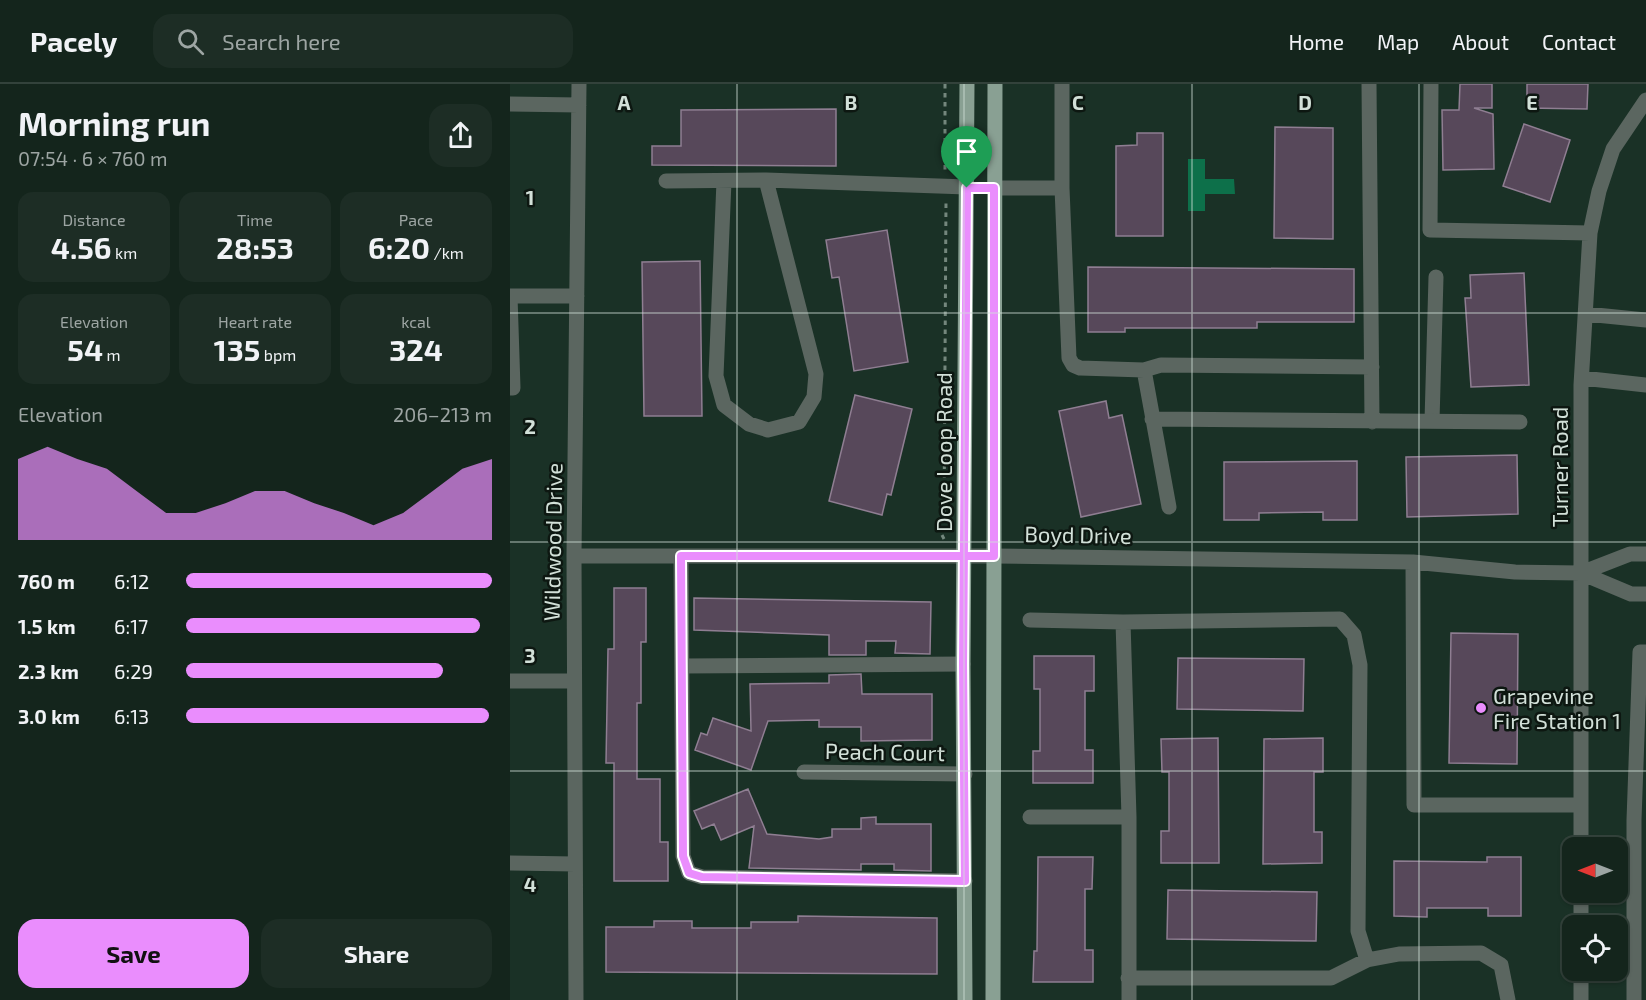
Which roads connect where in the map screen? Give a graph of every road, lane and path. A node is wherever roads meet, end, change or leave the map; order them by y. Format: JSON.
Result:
{"nodes":[{"id":1,"x":579,"y":84,"type":"edge"},
{"id":2,"x":967,"y":84,"type":"edge"},
{"id":3,"x":995,"y":84,"type":"edge"},
{"id":4,"x":1062,"y":84,"type":"edge"},
{"id":5,"x":1369,"y":84,"type":"edge"},
{"id":6,"x":1431,"y":84,"type":"edge"},
{"id":7,"x":1646,"y":100,"type":"edge"},
{"id":8,"x":510,"y":104,"type":"edge"},
{"id":9,"x":579,"y":105,"type":"junction"},
{"id":10,"x":766,"y":180,"type":"junction"},
{"id":11,"x":666,"y":181,"type":"dead end"},
{"id":12,"x":724,"y":181,"type":"junction"},
{"id":13,"x":967,"y":188,"type":"junction"},
{"id":14,"x":994,"y":188,"type":"junction"},
{"id":15,"x":1062,"y":188,"type":"junction"},
{"id":16,"x":1590,"y":233,"type":"junction"},
{"id":17,"x":1436,"y":277,"type":"dead end"},
{"id":18,"x":510,"y":296,"type":"edge"},
{"id":19,"x":577,"y":296,"type":"junction"},
{"id":20,"x":1586,"y":314,"type":"junction"},
{"id":21,"x":1646,"y":320,"type":"edge"},
{"id":22,"x":1372,"y":367,"type":"junction"},
{"id":23,"x":1144,"y":370,"type":"junction"},
{"id":24,"x":1582,"y":378,"type":"junction"},
{"id":25,"x":1646,"y":385,"type":"edge"},
{"id":26,"x":510,"y":388,"type":"edge"},
{"id":27,"x":1152,"y":419,"type":"junction"},
{"id":28,"x":1432,"y":421,"type":"junction"},
{"id":29,"x":1372,"y":422,"type":"junction"},
{"id":30,"x":1520,"y":422,"type":"dead end"},
{"id":31,"x":1169,"y":507,"type":"dead end"},
{"id":32,"x":1646,"y":554,"type":"edge"},
{"id":33,"x":574,"y":556,"type":"junction"},
{"id":34,"x":681,"y":556,"type":"junction"},
{"id":35,"x":965,"y":556,"type":"junction"},
{"id":36,"x":994,"y":556,"type":"junction"},
{"id":37,"x":1413,"y":562,"type":"junction"},
{"id":38,"x":1581,"y":573,"type":"junction"},
{"id":39,"x":1646,"y":594,"type":"edge"},
{"id":40,"x":1030,"y":620,"type":"dead end"},
{"id":41,"x":1123,"y":622,"type":"junction"},
{"id":42,"x":1646,"y":652,"type":"edge"},
{"id":43,"x":963,"y":664,"type":"junction"},
{"id":44,"x":683,"y":666,"type":"junction"},
{"id":45,"x":510,"y":681,"type":"edge"},
{"id":46,"x":574,"y":681,"type":"junction"},
{"id":47,"x":804,"y":772,"type":"dead end"},
{"id":48,"x":965,"y":774,"type":"junction"},
{"id":49,"x":1581,"y":805,"type":"junction"},
{"id":50,"x":1030,"y":817,"type":"dead end"},
{"id":51,"x":1129,"y":817,"type":"junction"},
{"id":52,"x":1581,"y":837,"type":"edge"},
{"id":53,"x":510,"y":863,"type":"edge"},
{"id":54,"x":575,"y":864,"type":"junction"},
{"id":55,"x":965,"y":881,"type":"junction"},
{"id":56,"x":1367,"y":960,"type":"junction"},
{"id":57,"x":1128,"y":978,"type":"junction"},
{"id":58,"x":1581,"y":981,"type":"edge"},
{"id":59,"x":576,"y":1000,"type":"edge"},
{"id":60,"x":965,"y":1000,"type":"edge"},
{"id":61,"x":993,"y":1000,"type":"edge"},
{"id":62,"x":1129,"y":1000,"type":"edge"},
{"id":63,"x":1508,"y":1000,"type":"edge"},
{"id":64,"x":1581,"y":1000,"type":"edge"},
{"id":65,"x":1634,"y":1000,"type":"edge"}],
"edges":[{"from":1,"to":9,"type":"street","name":"Wildwood Drive"},
{"from":2,"to":13,"type":"main road","name":"Dove Loop Road"},
{"from":3,"to":14,"type":"main road"},
{"from":4,"to":15,"type":"street"},
{"from":5,"to":22,"type":"street"},
{"from":6,"to":16,"type":"street"},
{"from":7,"to":16,"type":"street","name":"Turner Road"},
{"from":8,"to":9,"type":"street"},
{"from":9,"to":19,"type":"street","name":"Wildwood Drive"},
{"from":10,"to":12,"type":"street"},
{"from":10,"to":12,"type":"street"},
{"from":10,"to":13,"type":"street"},
{"from":11,"to":12,"type":"street"},
{"from":13,"to":14,"type":"main road"},
{"from":13,"to":35,"type":"main road","name":"Dove Loop Road"},
{"from":14,"to":15,"type":"street"},
{"from":14,"to":36,"type":"main road"},
{"from":15,"to":23,"type":"street"},
{"from":16,"to":20,"type":"street","name":"Turner Road"},
{"from":17,"to":28,"type":"street"},
{"from":18,"to":19,"type":"street"},
{"from":18,"to":26,"type":"street"},
{"from":19,"to":33,"type":"street","name":"Wildwood Drive"},
{"from":20,"to":21,"type":"street"},
{"from":20,"to":24,"type":"street","name":"Turner Road"},
{"from":22,"to":23,"type":"street"},
{"from":22,"to":29,"type":"street"},
{"from":23,"to":27,"type":"street"},
{"from":24,"to":25,"type":"street"},
{"from":24,"to":38,"type":"street","name":"Turner Road"},
{"from":27,"to":29,"type":"street"},
{"from":27,"to":31,"type":"street"},
{"from":28,"to":29,"type":"street"},
{"from":28,"to":30,"type":"street"},
{"from":32,"to":38,"type":"street","name":"Boyd Drive"},
{"from":33,"to":34,"type":"street","name":"Boyd Drive"},
{"from":33,"to":46,"type":"street","name":"Wildwood Drive"},
{"from":34,"to":35,"type":"street","name":"Boyd Drive"},
{"from":34,"to":44,"type":"street"},
{"from":35,"to":36,"type":"street","name":"Boyd Drive"},
{"from":35,"to":43,"type":"main road","name":"Dove Loop Road"},
{"from":36,"to":37,"type":"street","name":"Boyd Drive"},
{"from":36,"to":61,"type":"main road"},
{"from":37,"to":38,"type":"street","name":"Boyd Drive"},
{"from":37,"to":49,"type":"street"},
{"from":38,"to":39,"type":"street","name":"Boyd Drive"},
{"from":38,"to":49,"type":"street","name":"Turner Road"},
{"from":40,"to":41,"type":"street"},
{"from":41,"to":51,"type":"street"},
{"from":41,"to":56,"type":"street"},
{"from":42,"to":65,"type":"street"},
{"from":43,"to":44,"type":"street"},
{"from":43,"to":48,"type":"main road","name":"Dove Loop Road"},
{"from":44,"to":55,"type":"street"},
{"from":45,"to":46,"type":"street"},
{"from":46,"to":54,"type":"street","name":"Wildwood Drive"},
{"from":47,"to":48,"type":"street","name":"Peach Court"},
{"from":48,"to":55,"type":"main road","name":"Dove Loop Road"},
{"from":49,"to":52,"type":"street","name":"Turner Road"},
{"from":50,"to":51,"type":"street"},
{"from":51,"to":57,"type":"street"},
{"from":53,"to":54,"type":"street"},
{"from":54,"to":59,"type":"street","name":"Wildwood Drive"},
{"from":55,"to":60,"type":"main road","name":"Dove Loop Road"},
{"from":56,"to":57,"type":"street"},
{"from":56,"to":63,"type":"street"},
{"from":57,"to":62,"type":"street"},
{"from":58,"to":64,"type":"street"}]}
